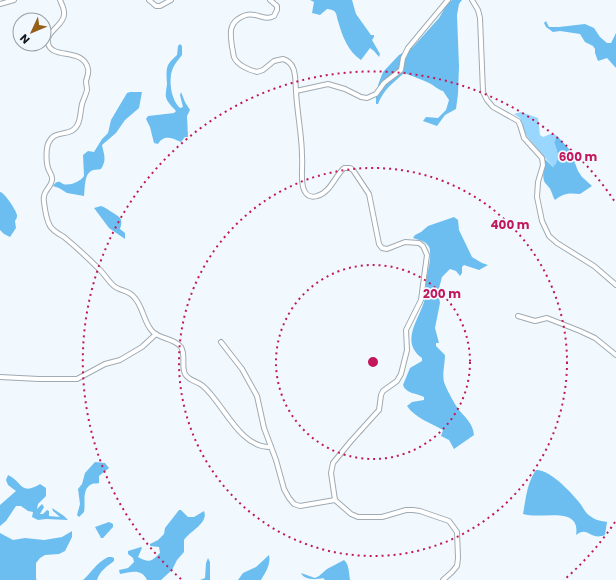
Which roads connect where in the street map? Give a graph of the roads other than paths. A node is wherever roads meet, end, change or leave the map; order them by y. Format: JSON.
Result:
{"nodes":[{"id":1,"x":14,"y":0,"type":"edge"},
{"id":2,"x":60,"y":0,"type":"edge"},
{"id":3,"x":150,"y":0,"type":"edge"},
{"id":4,"x":171,"y":0,"type":"edge"},
{"id":5,"x":270,"y":0,"type":"edge"},
{"id":6,"x":448,"y":0,"type":"edge"},
{"id":7,"x":472,"y":0,"type":"edge"},
{"id":8,"x":0,"y":4,"type":"edge"},
{"id":9,"x":296,"y":91,"type":"junction"},
{"id":10,"x":616,"y":285,"type":"edge"},
{"id":11,"x":518,"y":316,"type":"dead end"},
{"id":12,"x":156,"y":334,"type":"junction"},
{"id":13,"x":221,"y":342,"type":"dead end"},
{"id":14,"x":616,"y":355,"type":"edge"},
{"id":15,"x":0,"y":377,"type":"edge"},
{"id":16,"x":271,"y":447,"type":"junction"},
{"id":17,"x":335,"y":500,"type":"junction"},
{"id":18,"x":443,"y":580,"type":"edge"}],
"edges":[{"from":1,"to":8,"type":"street"},
{"from":2,"to":12,"type":"street"},
{"from":3,"to":4,"type":"street"},
{"from":5,"to":9,"type":"street"},
{"from":6,"to":9,"type":"street"},
{"from":7,"to":10,"type":"street"},
{"from":9,"to":17,"type":"street"},
{"from":11,"to":14,"type":"street"},
{"from":12,"to":15,"type":"street"},
{"from":12,"to":16,"type":"street"},
{"from":13,"to":16,"type":"street"},
{"from":16,"to":17,"type":"street"},
{"from":17,"to":18,"type":"street"}]}
